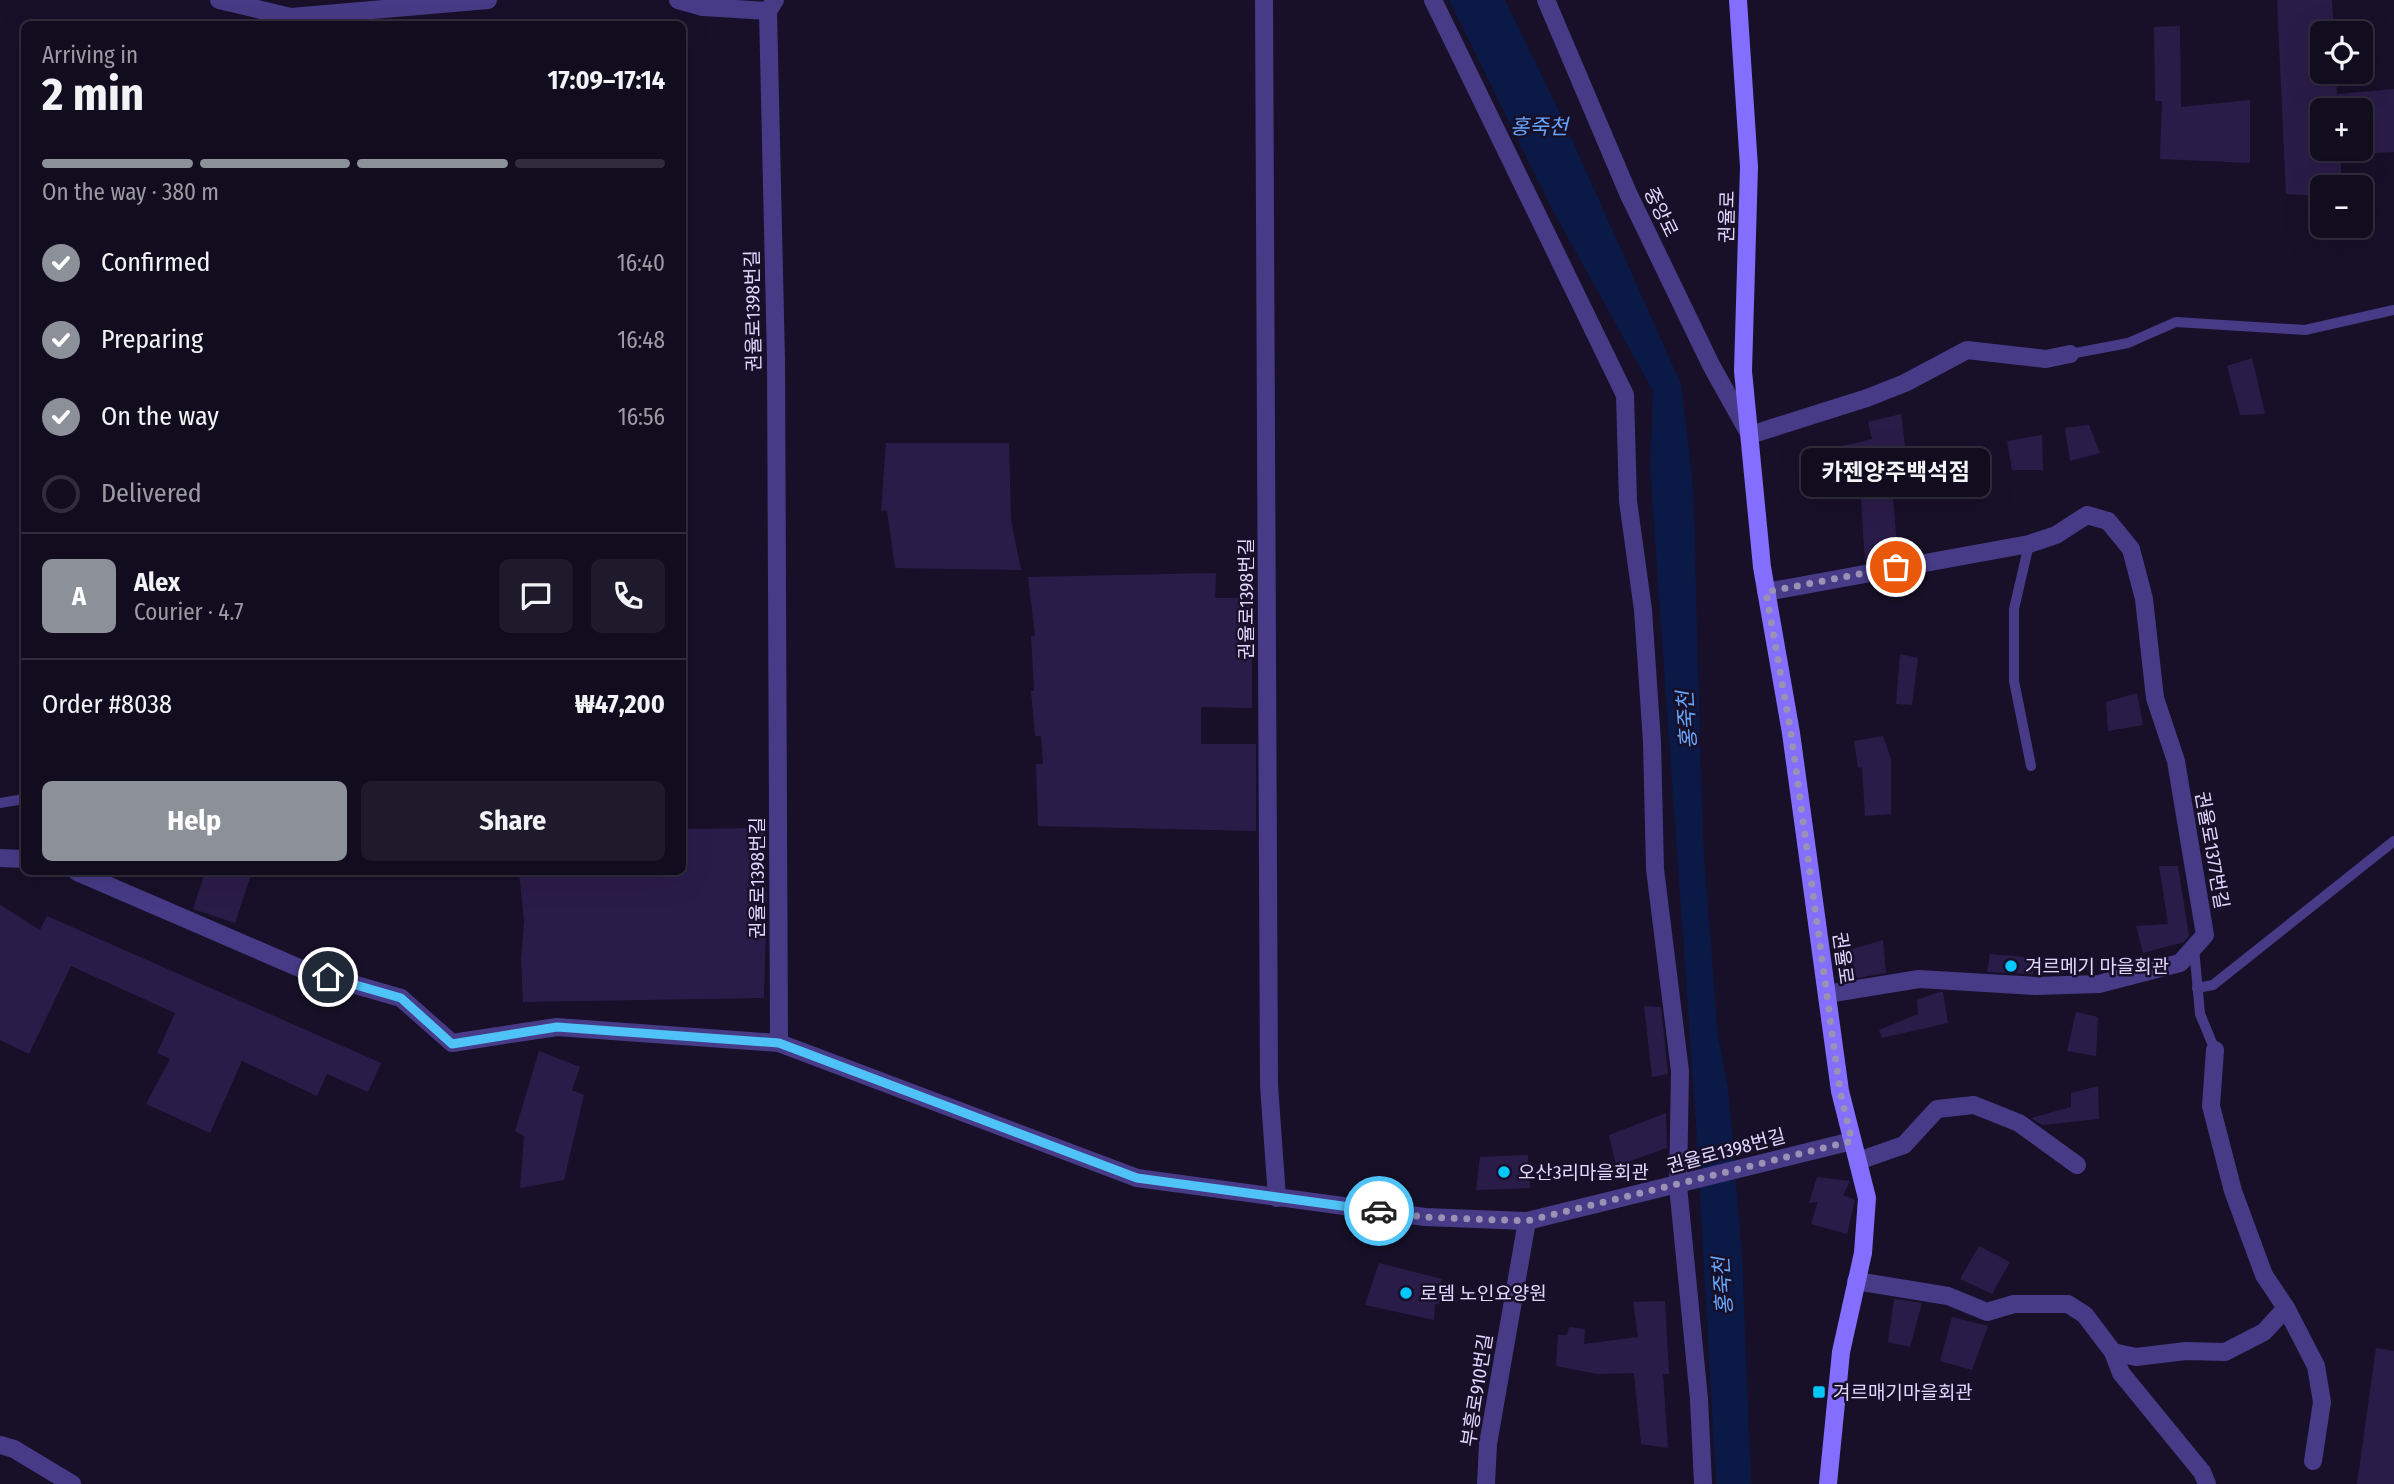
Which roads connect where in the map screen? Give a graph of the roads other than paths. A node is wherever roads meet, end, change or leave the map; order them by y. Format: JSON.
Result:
{"nodes":[{"id":1,"x":219,"y":0,"type":"edge"},
{"id":2,"x":488,"y":0,"type":"edge"},
{"id":3,"x":678,"y":0,"type":"edge"},
{"id":4,"x":1264,"y":0,"type":"edge"},
{"id":5,"x":1433,"y":0,"type":"edge"},
{"id":6,"x":1738,"y":0,"type":"edge"},
{"id":7,"x":1551,"y":2,"type":"edge"},
{"id":8,"x":771,"y":5,"type":"edge"},
{"id":9,"x":2394,"y":310,"type":"edge"},
{"id":10,"x":2070,"y":354,"type":"joint"},
{"id":11,"x":1750,"y":435,"type":"junction"},
{"id":12,"x":2029,"y":544,"type":"junction"},
{"id":13,"x":1766,"y":592,"type":"junction"},
{"id":14,"x":2031,"y":766,"type":"dead end"},
{"id":15,"x":21,"y":800,"type":"edge"},
{"id":16,"x":0,"y":803,"type":"edge"},
{"id":17,"x":2394,"y":841,"type":"edge"},
{"id":18,"x":0,"y":858,"type":"edge"},
{"id":19,"x":21,"y":859,"type":"edge"},
{"id":20,"x":84,"y":875,"type":"edge"},
{"id":21,"x":2194,"y":948,"type":"junction"},
{"id":22,"x":2197,"y":988,"type":"junction"},
{"id":23,"x":1827,"y":995,"type":"junction"},
{"id":24,"x":779,"y":1043,"type":"junction"},
{"id":25,"x":2215,"y":1050,"type":"joint"},
{"id":26,"x":1852,"y":1141,"type":"junction"},
{"id":27,"x":1858,"y":1161,"type":"junction"},
{"id":28,"x":2077,"y":1165,"type":"dead end"},
{"id":29,"x":1678,"y":1186,"type":"junction"},
{"id":30,"x":1277,"y":1198,"type":"junction"},
{"id":31,"x":1527,"y":1221,"type":"junction"},
{"id":32,"x":1856,"y":1281,"type":"junction"},
{"id":33,"x":2286,"y":1308,"type":"junction"},
{"id":34,"x":2113,"y":1352,"type":"junction"},
{"id":35,"x":0,"y":1445,"type":"edge"},
{"id":36,"x":2313,"y":1461,"type":"dead end"},
{"id":37,"x":72,"y":1484,"type":"edge"},
{"id":38,"x":1486,"y":1484,"type":"edge"},
{"id":39,"x":1703,"y":1484,"type":"edge"},
{"id":40,"x":1828,"y":1484,"type":"edge"},
{"id":41,"x":2207,"y":1484,"type":"edge"}],
"edges":[{"from":1,"to":2,"type":"street"},
{"from":3,"to":8,"type":"street"},
{"from":4,"to":30,"type":"street","name":"권율로1398번길"},
{"from":5,"to":29,"type":"street"},
{"from":6,"to":11,"type":"main road","name":"권율로"},
{"from":7,"to":11,"type":"street","name":"중앙로"},
{"from":8,"to":24,"type":"street","name":"권율로1398번길"},
{"from":9,"to":10,"type":"lane"},
{"from":10,"to":11,"type":"street"},
{"from":11,"to":13,"type":"main road","name":"권율로"},
{"from":12,"to":13,"type":"street","name":"권율로1377번길"},
{"from":12,"to":14,"type":"lane"},
{"from":12,"to":21,"type":"street","name":"권율로1377번길"},
{"from":13,"to":23,"type":"main road","name":"권율로"},
{"from":15,"to":16,"type":"lane"},
{"from":17,"to":22,"type":"lane"},
{"from":18,"to":19,"type":"street"},
{"from":20,"to":24,"type":"street","name":"권율로1398번길"},
{"from":21,"to":22,"type":"lane"},
{"from":21,"to":23,"type":"street"},
{"from":22,"to":25,"type":"lane"},
{"from":23,"to":26,"type":"main road","name":"권율로"},
{"from":24,"to":30,"type":"street","name":"권율로1398번길"},
{"from":25,"to":33,"type":"street"},
{"from":26,"to":27,"type":"main road","name":"권율로"},
{"from":26,"to":29,"type":"street","name":"권율로1398번길"},
{"from":27,"to":28,"type":"street"},
{"from":27,"to":32,"type":"main road","name":"권율로"},
{"from":29,"to":31,"type":"street","name":"권율로1398번길"},
{"from":29,"to":39,"type":"street"},
{"from":30,"to":31,"type":"street","name":"권율로1398번길"},
{"from":31,"to":38,"type":"street","name":"부흥로910번길"},
{"from":32,"to":34,"type":"street"},
{"from":32,"to":40,"type":"main road","name":"권율로"},
{"from":33,"to":34,"type":"street"},
{"from":33,"to":36,"type":"street"},
{"from":34,"to":41,"type":"street"},
{"from":35,"to":37,"type":"street"}]}
